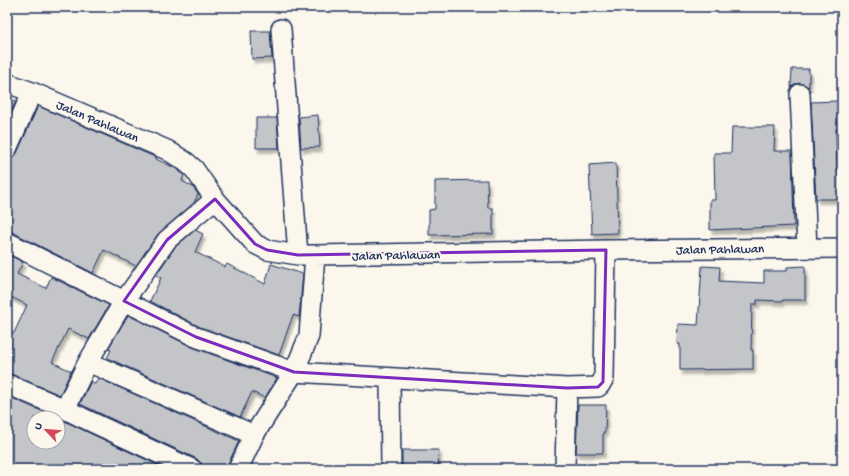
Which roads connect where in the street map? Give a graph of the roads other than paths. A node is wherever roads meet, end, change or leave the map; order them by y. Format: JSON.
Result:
{"nodes":[{"id":1,"x":281,"y":29,"type":"dead end"},
{"id":2,"x":7,"y":83,"type":"edge"},
{"id":3,"x":32,"y":92,"type":"junction"},
{"id":4,"x":800,"y":94,"type":"dead end"},
{"id":5,"x":7,"y":148,"type":"edge"},
{"id":6,"x":216,"y":200,"type":"junction"},
{"id":7,"x":7,"y":242,"type":"edge"},
{"id":8,"x":807,"y":248,"type":"junction"},
{"id":9,"x":842,"y":248,"type":"edge"},
{"id":10,"x":606,"y":250,"type":"junction"},
{"id":11,"x":307,"y":255,"type":"junction"},
{"id":12,"x":124,"y":301,"type":"junction"},
{"id":13,"x":88,"y":362,"type":"junction"},
{"id":14,"x":294,"y":372,"type":"junction"},
{"id":15,"x":390,"y":378,"type":"junction"},
{"id":16,"x":7,"y":384,"type":"edge"},
{"id":17,"x":567,"y":388,"type":"junction"},
{"id":18,"x":65,"y":409,"type":"junction"},
{"id":19,"x":254,"y":435,"type":"junction"},
{"id":20,"x":192,"y":469,"type":"edge"},
{"id":21,"x":238,"y":469,"type":"edge"},
{"id":22,"x":391,"y":469,"type":"edge"},
{"id":23,"x":565,"y":469,"type":"edge"}],
"edges":[{"from":1,"to":11,"type":"street"},
{"from":2,"to":3,"type":"street","name":"Jalan Pahlawan"},
{"from":3,"to":5,"type":"street"},
{"from":3,"to":6,"type":"street","name":"Jalan Pahlawan"},
{"from":4,"to":8,"type":"street"},
{"from":6,"to":11,"type":"street","name":"Jalan Pahlawan"},
{"from":6,"to":12,"type":"street"},
{"from":7,"to":12,"type":"street"},
{"from":8,"to":9,"type":"street","name":"Jalan Pahlawan"},
{"from":8,"to":10,"type":"street","name":"Jalan Pahlawan"},
{"from":10,"to":11,"type":"street","name":"Jalan Pahlawan"},
{"from":10,"to":17,"type":"street"},
{"from":11,"to":14,"type":"street"},
{"from":12,"to":13,"type":"street"},
{"from":12,"to":14,"type":"street"},
{"from":13,"to":18,"type":"street"},
{"from":13,"to":19,"type":"street"},
{"from":14,"to":15,"type":"street"},
{"from":14,"to":19,"type":"street"},
{"from":15,"to":17,"type":"street"},
{"from":15,"to":22,"type":"street"},
{"from":16,"to":18,"type":"street"},
{"from":17,"to":23,"type":"street"},
{"from":18,"to":20,"type":"street"},
{"from":19,"to":21,"type":"street"}]}
